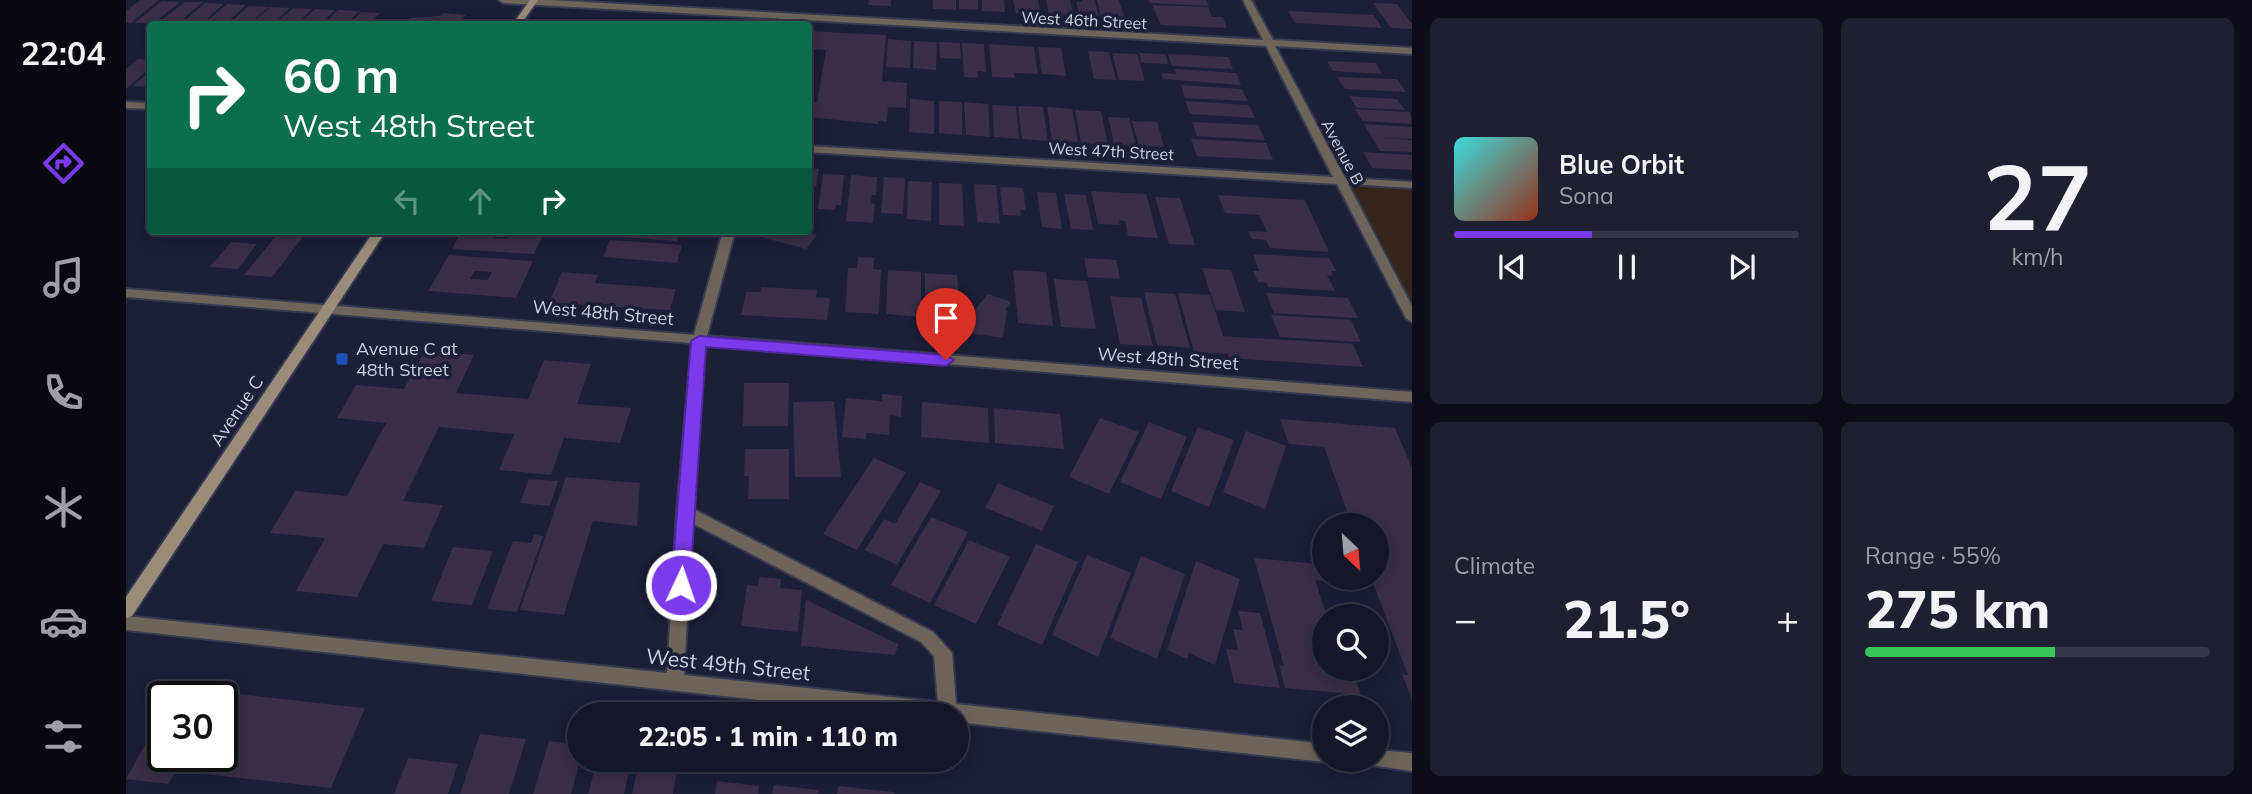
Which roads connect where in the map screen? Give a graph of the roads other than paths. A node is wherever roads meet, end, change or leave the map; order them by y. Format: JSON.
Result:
{"nodes":[{"id":1,"x":503,"y":0,"type":"edge"},
{"id":2,"x":1247,"y":0,"type":"edge"},
{"id":3,"x":533,"y":1,"type":"edge"},
{"id":4,"x":519,"y":21,"type":"edge"},
{"id":5,"x":782,"y":21,"type":"edge"},
{"id":6,"x":812,"y":22,"type":"edge"},
{"id":7,"x":1268,"y":44,"type":"junction"},
{"id":8,"x":1412,"y":51,"type":"edge"},
{"id":9,"x":126,"y":105,"type":"edge"},
{"id":10,"x":147,"y":106,"type":"edge"},
{"id":11,"x":812,"y":149,"type":"edge"},
{"id":12,"x":1341,"y":181,"type":"junction"},
{"id":13,"x":1412,"y":185,"type":"edge"},
{"id":14,"x":377,"y":235,"type":"edge"},
{"id":15,"x":728,"y":235,"type":"edge"},
{"id":16,"x":126,"y":293,"type":"edge"},
{"id":17,"x":329,"y":308,"type":"junction"},
{"id":18,"x":1412,"y":318,"type":"edge"},
{"id":19,"x":699,"y":341,"type":"junction"},
{"id":20,"x":1412,"y":397,"type":"edge"},
{"id":21,"x":685,"y":512,"type":"junction"},
{"id":22,"x":126,"y":611,"type":"edge"},
{"id":23,"x":126,"y":623,"type":"edge"},
{"id":24,"x":675,"y":682,"type":"junction"},
{"id":25,"x":851,"y":702,"type":"edge"},
{"id":26,"x":947,"y":702,"type":"edge"},
{"id":27,"x":969,"y":715,"type":"edge"},
{"id":28,"x":1312,"y":752,"type":"edge"},
{"id":29,"x":1389,"y":760,"type":"edge"},
{"id":30,"x":1412,"y":762,"type":"edge"}],
"edges":[{"from":1,"to":3,"type":"street","name":"West 46th Street"},
{"from":2,"to":7,"type":"street","name":"Avenue B"},
{"from":3,"to":4,"type":"main road"},
{"from":3,"to":5,"type":"street","name":"West 46th Street"},
{"from":6,"to":7,"type":"street","name":"West 46th Street"},
{"from":7,"to":8,"type":"street","name":"West 46th Street"},
{"from":7,"to":12,"type":"street","name":"Avenue B"},
{"from":9,"to":10,"type":"street"},
{"from":11,"to":12,"type":"street","name":"West 47th Street"},
{"from":12,"to":13,"type":"street","name":"West 47th Street"},
{"from":12,"to":18,"type":"street","name":"Avenue B"},
{"from":14,"to":17,"type":"main road","name":"Avenue C"},
{"from":15,"to":19,"type":"street"},
{"from":16,"to":17,"type":"street","name":"West 48th Street"},
{"from":17,"to":19,"type":"street","name":"West 48th Street"},
{"from":17,"to":22,"type":"main road","name":"Avenue C"},
{"from":19,"to":20,"type":"street","name":"West 48th Street"},
{"from":19,"to":21,"type":"street"},
{"from":21,"to":24,"type":"street"},
{"from":21,"to":26,"type":"street"},
{"from":23,"to":24,"type":"street","name":"West 49th Street"},
{"from":24,"to":25,"type":"street","name":"West 49th Street"},
{"from":27,"to":28,"type":"street","name":"West 49th Street"},
{"from":29,"to":30,"type":"street"}]}
